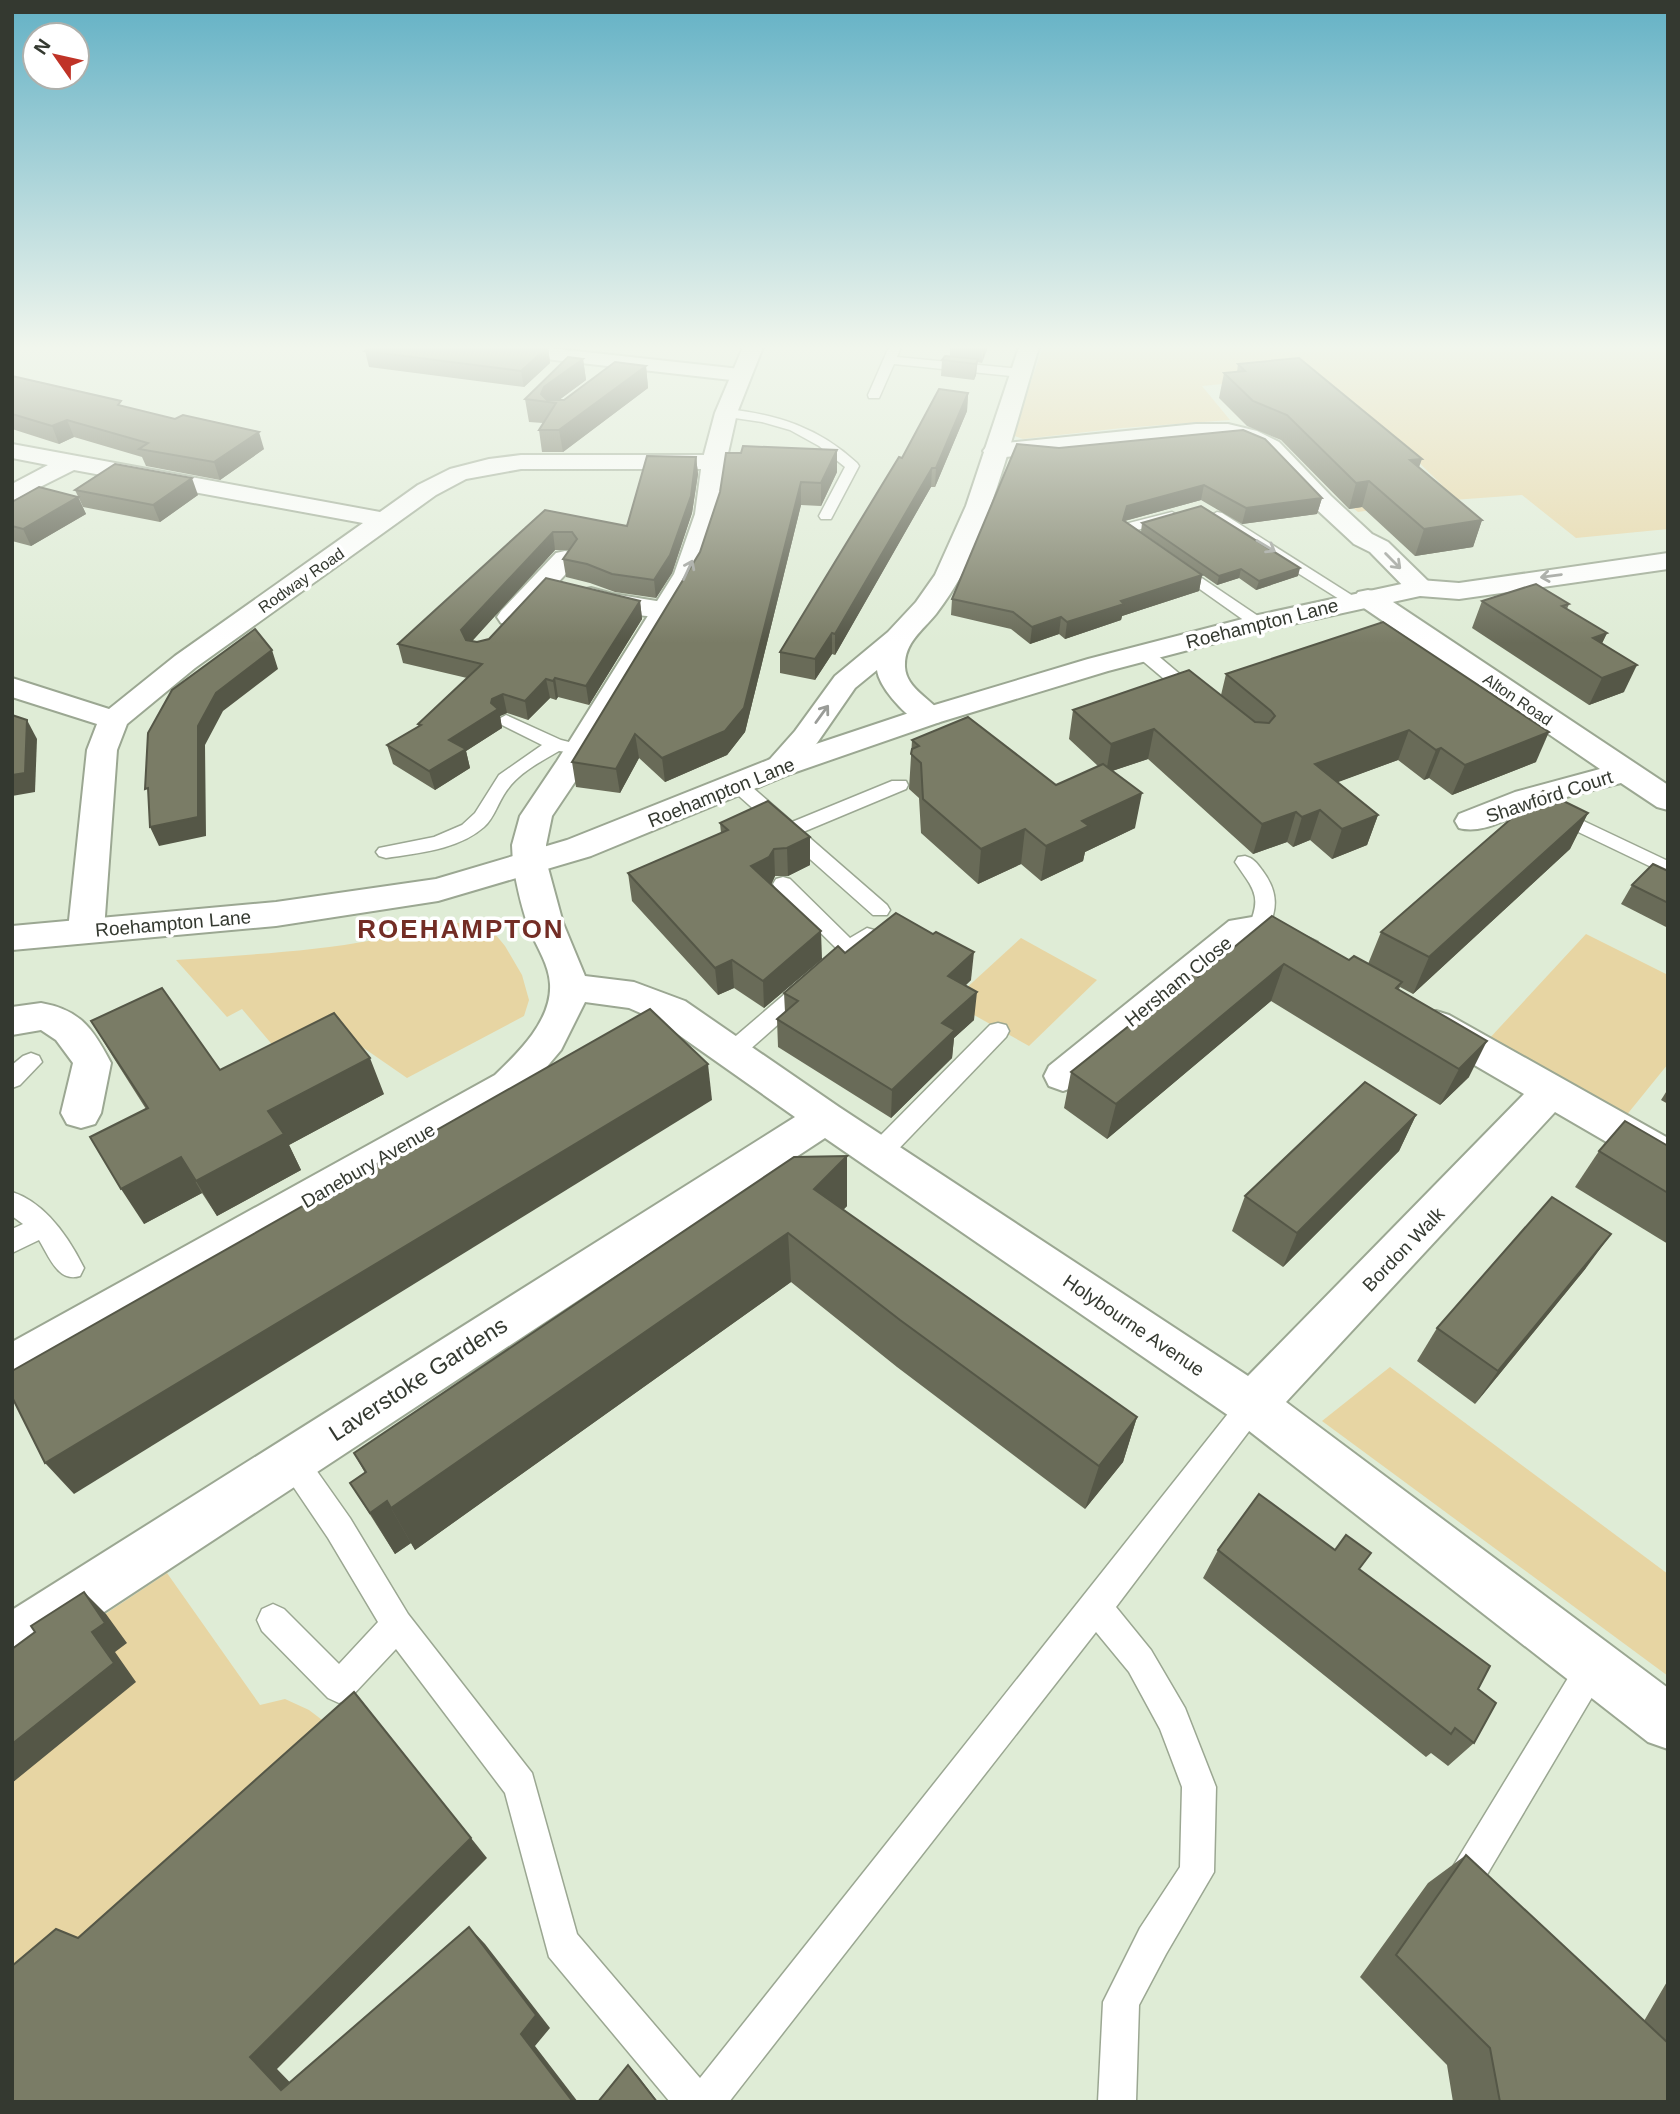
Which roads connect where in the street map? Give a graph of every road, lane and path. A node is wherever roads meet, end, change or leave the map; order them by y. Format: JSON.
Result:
{"nodes":[{"id":1,"x":718,"y":446,"type":"edge"},
{"id":2,"x":832,"y":446,"type":"edge"},
{"id":3,"x":997,"y":446,"type":"edge"},
{"id":4,"x":1042,"y":446,"type":"edge"},
{"id":5,"x":1268,"y":446,"type":"edge"},
{"id":6,"x":12,"y":451,"type":"edge"},
{"id":7,"x":995,"y":451,"type":"junction"},
{"id":8,"x":714,"y":462,"type":"junction"},
{"id":9,"x":69,"y":463,"type":"junction"},
{"id":10,"x":12,"y":494,"type":"edge"},
{"id":11,"x":827,"y":516,"type":"dead end"},
{"id":12,"x":384,"y":520,"type":"junction"},
{"id":13,"x":1668,"y":543,"type":"edge"},
{"id":14,"x":565,"y":559,"type":"edge"},
{"id":15,"x":1668,"y":561,"type":"edge"},
{"id":16,"x":543,"y":584,"type":"junction"},
{"id":17,"x":1420,"y":588,"type":"junction"},
{"id":18,"x":1360,"y":600,"type":"junction"},
{"id":19,"x":664,"y":610,"type":"junction"},
{"id":20,"x":1258,"y":623,"type":"junction"},
{"id":21,"x":898,"y":638,"type":"junction"},
{"id":22,"x":490,"y":640,"type":"edge"},
{"id":23,"x":1144,"y":653,"type":"junction"},
{"id":24,"x":12,"y":687,"type":"edge"},
{"id":25,"x":1206,"y":706,"type":"edge"},
{"id":26,"x":929,"y":716,"type":"junction"},
{"id":27,"x":114,"y":720,"type":"junction"},
{"id":28,"x":506,"y":720,"type":"dead end"},
{"id":29,"x":569,"y":747,"type":"junction"},
{"id":30,"x":779,"y":768,"type":"junction"},
{"id":31,"x":1627,"y":771,"type":"junction"},
{"id":32,"x":738,"y":785,"type":"junction"},
{"id":33,"x":899,"y":785,"type":"dead end"},
{"id":34,"x":1526,"y":799,"type":"junction"},
{"id":35,"x":1668,"y":800,"type":"edge"},
{"id":36,"x":1471,"y":821,"type":"dead end"},
{"id":37,"x":789,"y":831,"type":"junction"},
{"id":38,"x":386,"y":852,"type":"dead end"},
{"id":39,"x":1245,"y":862,"type":"dead end"},
{"id":40,"x":530,"y":864,"type":"junction"},
{"id":41,"x":1668,"y":869,"type":"edge"},
{"id":42,"x":783,"y":884,"type":"dead end"},
{"id":43,"x":880,"y":910,"type":"dead end"},
{"id":44,"x":1258,"y":928,"type":"junction"},
{"id":45,"x":86,"y":930,"type":"junction"},
{"id":46,"x":867,"y":935,"type":"edge"},
{"id":47,"x":12,"y":938,"type":"edge"},
{"id":48,"x":850,"y":950,"type":"junction"},
{"id":49,"x":1337,"y":969,"type":"edge"},
{"id":50,"x":569,"y":988,"type":"junction"},
{"id":51,"x":1408,"y":1009,"type":"edge"},
{"id":52,"x":12,"y":1021,"type":"edge"},
{"id":53,"x":998,"y":1031,"type":"dead end"},
{"id":54,"x":731,"y":1053,"type":"junction"},
{"id":55,"x":31,"y":1062,"type":"dead end"},
{"id":56,"x":1063,"y":1076,"type":"dead end"},
{"id":57,"x":12,"y":1079,"type":"edge"},
{"id":58,"x":1552,"y":1090,"type":"junction"},
{"id":59,"x":81,"y":1113,"type":"dead end"},
{"id":60,"x":825,"y":1118,"type":"junction"},
{"id":61,"x":878,"y":1154,"type":"junction"},
{"id":62,"x":1668,"y":1158,"type":"edge"},
{"id":63,"x":12,"y":1202,"type":"edge"},
{"id":64,"x":43,"y":1225,"type":"junction"},
{"id":65,"x":12,"y":1242,"type":"edge"},
{"id":66,"x":71,"y":1268,"type":"dead end"},
{"id":67,"x":12,"y":1366,"type":"edge"},
{"id":68,"x":1252,"y":1405,"type":"junction"},
{"id":69,"x":292,"y":1460,"type":"junction"},
{"id":70,"x":1096,"y":1607,"type":"junction"},
{"id":71,"x":273,"y":1620,"type":"dead end"},
{"id":72,"x":397,"y":1625,"type":"junction"},
{"id":73,"x":12,"y":1642,"type":"edge"},
{"id":74,"x":1593,"y":1666,"type":"junction"},
{"id":75,"x":1668,"y":1722,"type":"edge"},
{"id":76,"x":1488,"y":1911,"type":"edge"},
{"id":77,"x":695,"y":2102,"type":"edge"},
{"id":78,"x":705,"y":2102,"type":"edge"},
{"id":79,"x":1117,"y":2102,"type":"edge"}],
"edges":[{"from":1,"to":8,"type":"main road"},
{"from":2,"to":11,"type":"lane"},
{"from":3,"to":7,"type":"main road"},
{"from":7,"to":4,"type":"main road","one_way":true},
{"from":5,"to":17,"type":"main road","one_way":true},
{"from":6,"to":9,"type":"main road"},
{"from":7,"to":21,"type":"main road"},
{"from":8,"to":12,"type":"main road","name":"Rodway Road"},
{"from":19,"to":8,"type":"main road","one_way":true},
{"from":9,"to":10,"type":"main road"},
{"from":9,"to":12,"type":"main road"},
{"from":12,"to":27,"type":"main road","name":"Rodway Road"},
{"from":13,"to":17,"type":"main road","name":"Roehampton Lane"},
{"from":14,"to":16,"type":"main road"},
{"from":15,"to":17,"type":"main road","name":"Roehampton Lane","one_way":true},
{"from":16,"to":19,"type":"main road"},
{"from":16,"to":22,"type":"main road"},
{"from":17,"to":18,"type":"main road","name":"Roehampton Lane"},
{"from":18,"to":20,"type":"main road","name":"Roehampton Lane"},
{"from":20,"to":18,"type":"lane","one_way":true},
{"from":18,"to":31,"type":"main road","name":"Alton Road"},
{"from":19,"to":29,"type":"main road"},
{"from":20,"to":23,"type":"main road","name":"Roehampton Lane"},
{"from":21,"to":26,"type":"main road"},
{"from":30,"to":21,"type":"main road","one_way":true},
{"from":23,"to":25,"type":"lane"},
{"from":23,"to":26,"type":"main road","name":"Roehampton Lane"},
{"from":24,"to":27,"type":"main road"},
{"from":26,"to":30,"type":"main road","name":"Roehampton Lane"},
{"from":27,"to":45,"type":"main road"},
{"from":28,"to":29,"type":"lane"},
{"from":29,"to":38,"type":"lane"},
{"from":29,"to":40,"type":"main road"},
{"from":30,"to":32,"type":"main road","name":"Roehampton Lane"},
{"from":31,"to":34,"type":"main road","name":"Shawford Court"},
{"from":31,"to":35,"type":"main road","name":"Alton Road"},
{"from":32,"to":37,"type":"lane"},
{"from":32,"to":40,"type":"main road","name":"Roehampton Lane"},
{"from":33,"to":37,"type":"lane"},
{"from":34,"to":36,"type":"main road","name":"Shawford Court"},
{"from":34,"to":41,"type":"lane"},
{"from":37,"to":43,"type":"lane"},
{"from":39,"to":44,"type":"lane"},
{"from":40,"to":45,"type":"main road","name":"Roehampton Lane"},
{"from":40,"to":50,"type":"main road"},
{"from":42,"to":48,"type":"lane"},
{"from":44,"to":49,"type":"main road"},
{"from":44,"to":56,"type":"main road","name":"Hersham Close"},
{"from":45,"to":47,"type":"main road","name":"Roehampton Lane"},
{"from":46,"to":48,"type":"lane"},
{"from":48,"to":54,"type":"lane"},
{"from":50,"to":54,"type":"main road","name":"Holybourne Avenue"},
{"from":50,"to":67,"type":"main road","name":"Danebury Avenue"},
{"from":51,"to":58,"type":"main road"},
{"from":52,"to":59,"type":"main road"},
{"from":53,"to":61,"type":"lane"},
{"from":54,"to":60,"type":"main road","name":"Holybourne Avenue"},
{"from":55,"to":57,"type":"lane"},
{"from":58,"to":62,"type":"main road"},
{"from":58,"to":68,"type":"main road","name":"Bordon Walk"},
{"from":60,"to":61,"type":"main road","name":"Holybourne Avenue"},
{"from":60,"to":69,"type":"main road","name":"Laverstoke Gardens"},
{"from":61,"to":68,"type":"main road","name":"Holybourne Avenue"},
{"from":63,"to":64,"type":"lane"},
{"from":64,"to":65,"type":"lane"},
{"from":64,"to":66,"type":"lane"},
{"from":68,"to":70,"type":"lane"},
{"from":68,"to":74,"type":"main road","name":"Holybourne Avenue"},
{"from":69,"to":72,"type":"lane"},
{"from":69,"to":73,"type":"main road","name":"Laverstoke Gardens"},
{"from":70,"to":78,"type":"lane"},
{"from":70,"to":79,"type":"lane"},
{"from":71,"to":72,"type":"lane"},
{"from":72,"to":77,"type":"lane"},
{"from":74,"to":75,"type":"main road","name":"Holybourne Avenue"},
{"from":74,"to":76,"type":"lane"}]}
